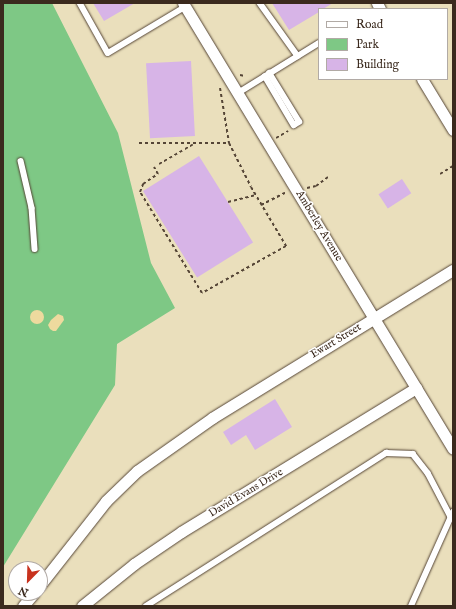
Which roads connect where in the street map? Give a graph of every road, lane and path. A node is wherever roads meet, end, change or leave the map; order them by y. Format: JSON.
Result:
{"nodes":[{"id":1,"x":80,"y":3,"type":"edge"},
{"id":2,"x":260,"y":3,"type":"edge"},
{"id":3,"x":184,"y":5,"type":"edge"},
{"id":4,"x":318,"y":44,"type":"edge"},
{"id":5,"x":298,"y":56,"type":"junction"},
{"id":6,"x":267,"y":75,"type":"junction"},
{"id":7,"x":423,"y":80,"type":"edge"},
{"id":8,"x":220,"y":84,"type":"dead end"},
{"id":9,"x":238,"y":93,"type":"junction"},
{"id":10,"x":295,"y":125,"type":"joint"},
{"id":11,"x":453,"y":130,"type":"edge"},
{"id":12,"x":139,"y":143,"type":"dead end"},
{"id":13,"x":194,"y":143,"type":"junction"},
{"id":14,"x":229,"y":143,"type":"junction"},
{"id":15,"x":279,"y":144,"type":"dead end"},
{"id":16,"x":21,"y":161,"type":"dead end"},
{"id":17,"x":159,"y":164,"type":"dead end"},
{"id":18,"x":453,"y":166,"type":"edge"},
{"id":19,"x":154,"y":167,"type":"dead end"},
{"id":20,"x":440,"y":174,"type":"dead end"},
{"id":21,"x":304,"y":188,"type":"dead end"},
{"id":22,"x":256,"y":195,"type":"junction"},
{"id":23,"x":308,"y":195,"type":"dead end"},
{"id":24,"x":228,"y":202,"type":"dead end"},
{"id":25,"x":35,"y":249,"type":"dead end"},
{"id":26,"x":453,"y":270,"type":"edge"},
{"id":27,"x":374,"y":318,"type":"junction"},
{"id":28,"x":416,"y":388,"type":"junction"},
{"id":29,"x":453,"y":449,"type":"edge"},
{"id":30,"x":452,"y":516,"type":"edge"},
{"id":31,"x":48,"y":575,"type":"edge"},
{"id":32,"x":82,"y":606,"type":"edge"},
{"id":33,"x":146,"y":606,"type":"edge"},
{"id":34,"x":411,"y":606,"type":"edge"}],
"edges":[{"from":1,"to":3,"type":"lane"},
{"from":2,"to":5,"type":"lane"},
{"from":3,"to":9,"type":"street","name":"Amberley Avenue"},
{"from":4,"to":5,"type":"lane"},
{"from":5,"to":6,"type":"lane"},
{"from":6,"to":9,"type":"lane"},
{"from":6,"to":10,"type":"lane"},
{"from":7,"to":11,"type":"street"},
{"from":8,"to":14,"type":"path"},
{"from":9,"to":27,"type":"street","name":"Amberley Avenue"},
{"from":10,"to":15,"type":"path"},
{"from":12,"to":13,"type":"path"},
{"from":13,"to":14,"type":"path"},
{"from":13,"to":17,"type":"path"},
{"from":14,"to":22,"type":"path"},
{"from":16,"to":25,"type":"lane"},
{"from":18,"to":20,"type":"path"},
{"from":19,"to":22,"type":"path"},
{"from":21,"to":23,"type":"path"},
{"from":22,"to":24,"type":"path"},
{"from":26,"to":27,"type":"street","name":"Ewart Street"},
{"from":27,"to":28,"type":"street","name":"Amberley Avenue"},
{"from":27,"to":31,"type":"street","name":"Ewart Street"},
{"from":28,"to":29,"type":"street","name":"Amberley Avenue"},
{"from":28,"to":32,"type":"street","name":"David Evans Drive"},
{"from":30,"to":33,"type":"lane"},
{"from":30,"to":34,"type":"lane"}]}
